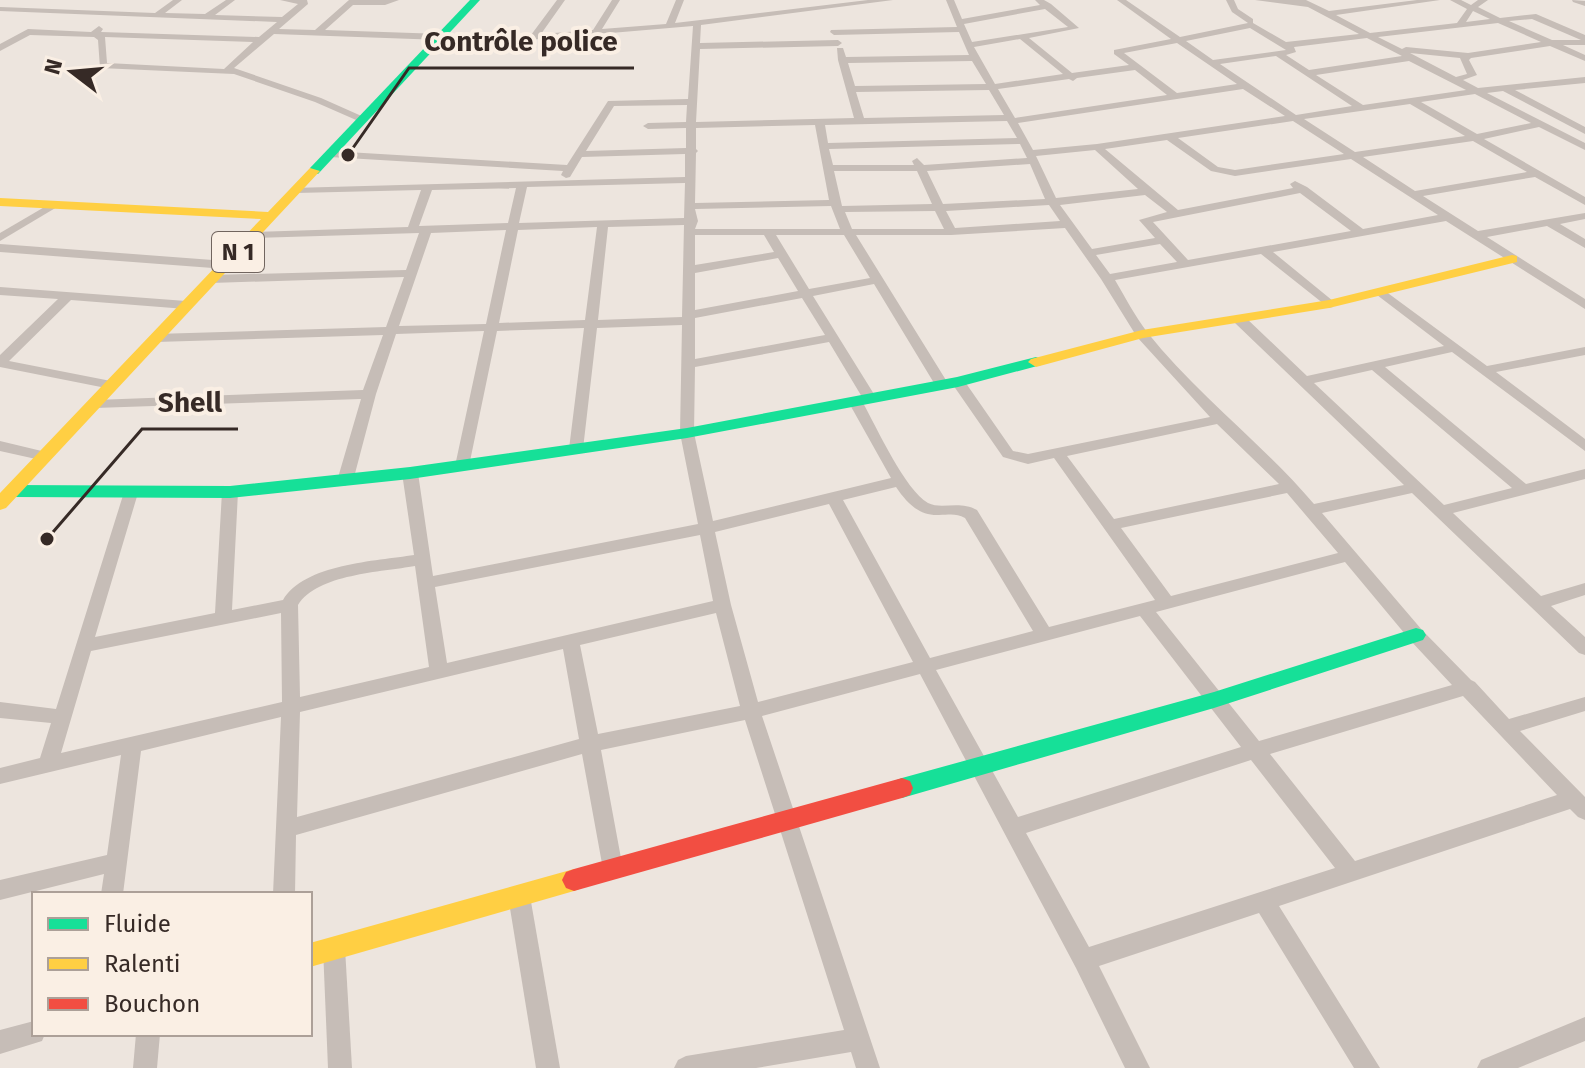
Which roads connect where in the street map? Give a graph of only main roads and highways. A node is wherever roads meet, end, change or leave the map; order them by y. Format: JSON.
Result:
{"nodes":[{"id":1,"x":475,"y":0,"type":"edge"},
{"id":2,"x":0,"y":202,"type":"edge"},
{"id":3,"x":271,"y":216,"type":"junction"},
{"id":4,"x":1512,"y":259,"type":"road end"},
{"id":5,"x":6,"y":498,"type":"edge"},
{"id":6,"x":1416,"y":635,"type":"road end"},
{"id":7,"x":312,"y":954,"type":"edge"}],
"edges":[{"from":1,"to":3,"type":"main road","number":"N 1"},
{"from":2,"to":3,"type":"main road"},
{"from":3,"to":5,"type":"main road","number":"N 1"},
{"from":4,"to":5,"type":"main road"},
{"from":6,"to":7,"type":"main road"}]}
